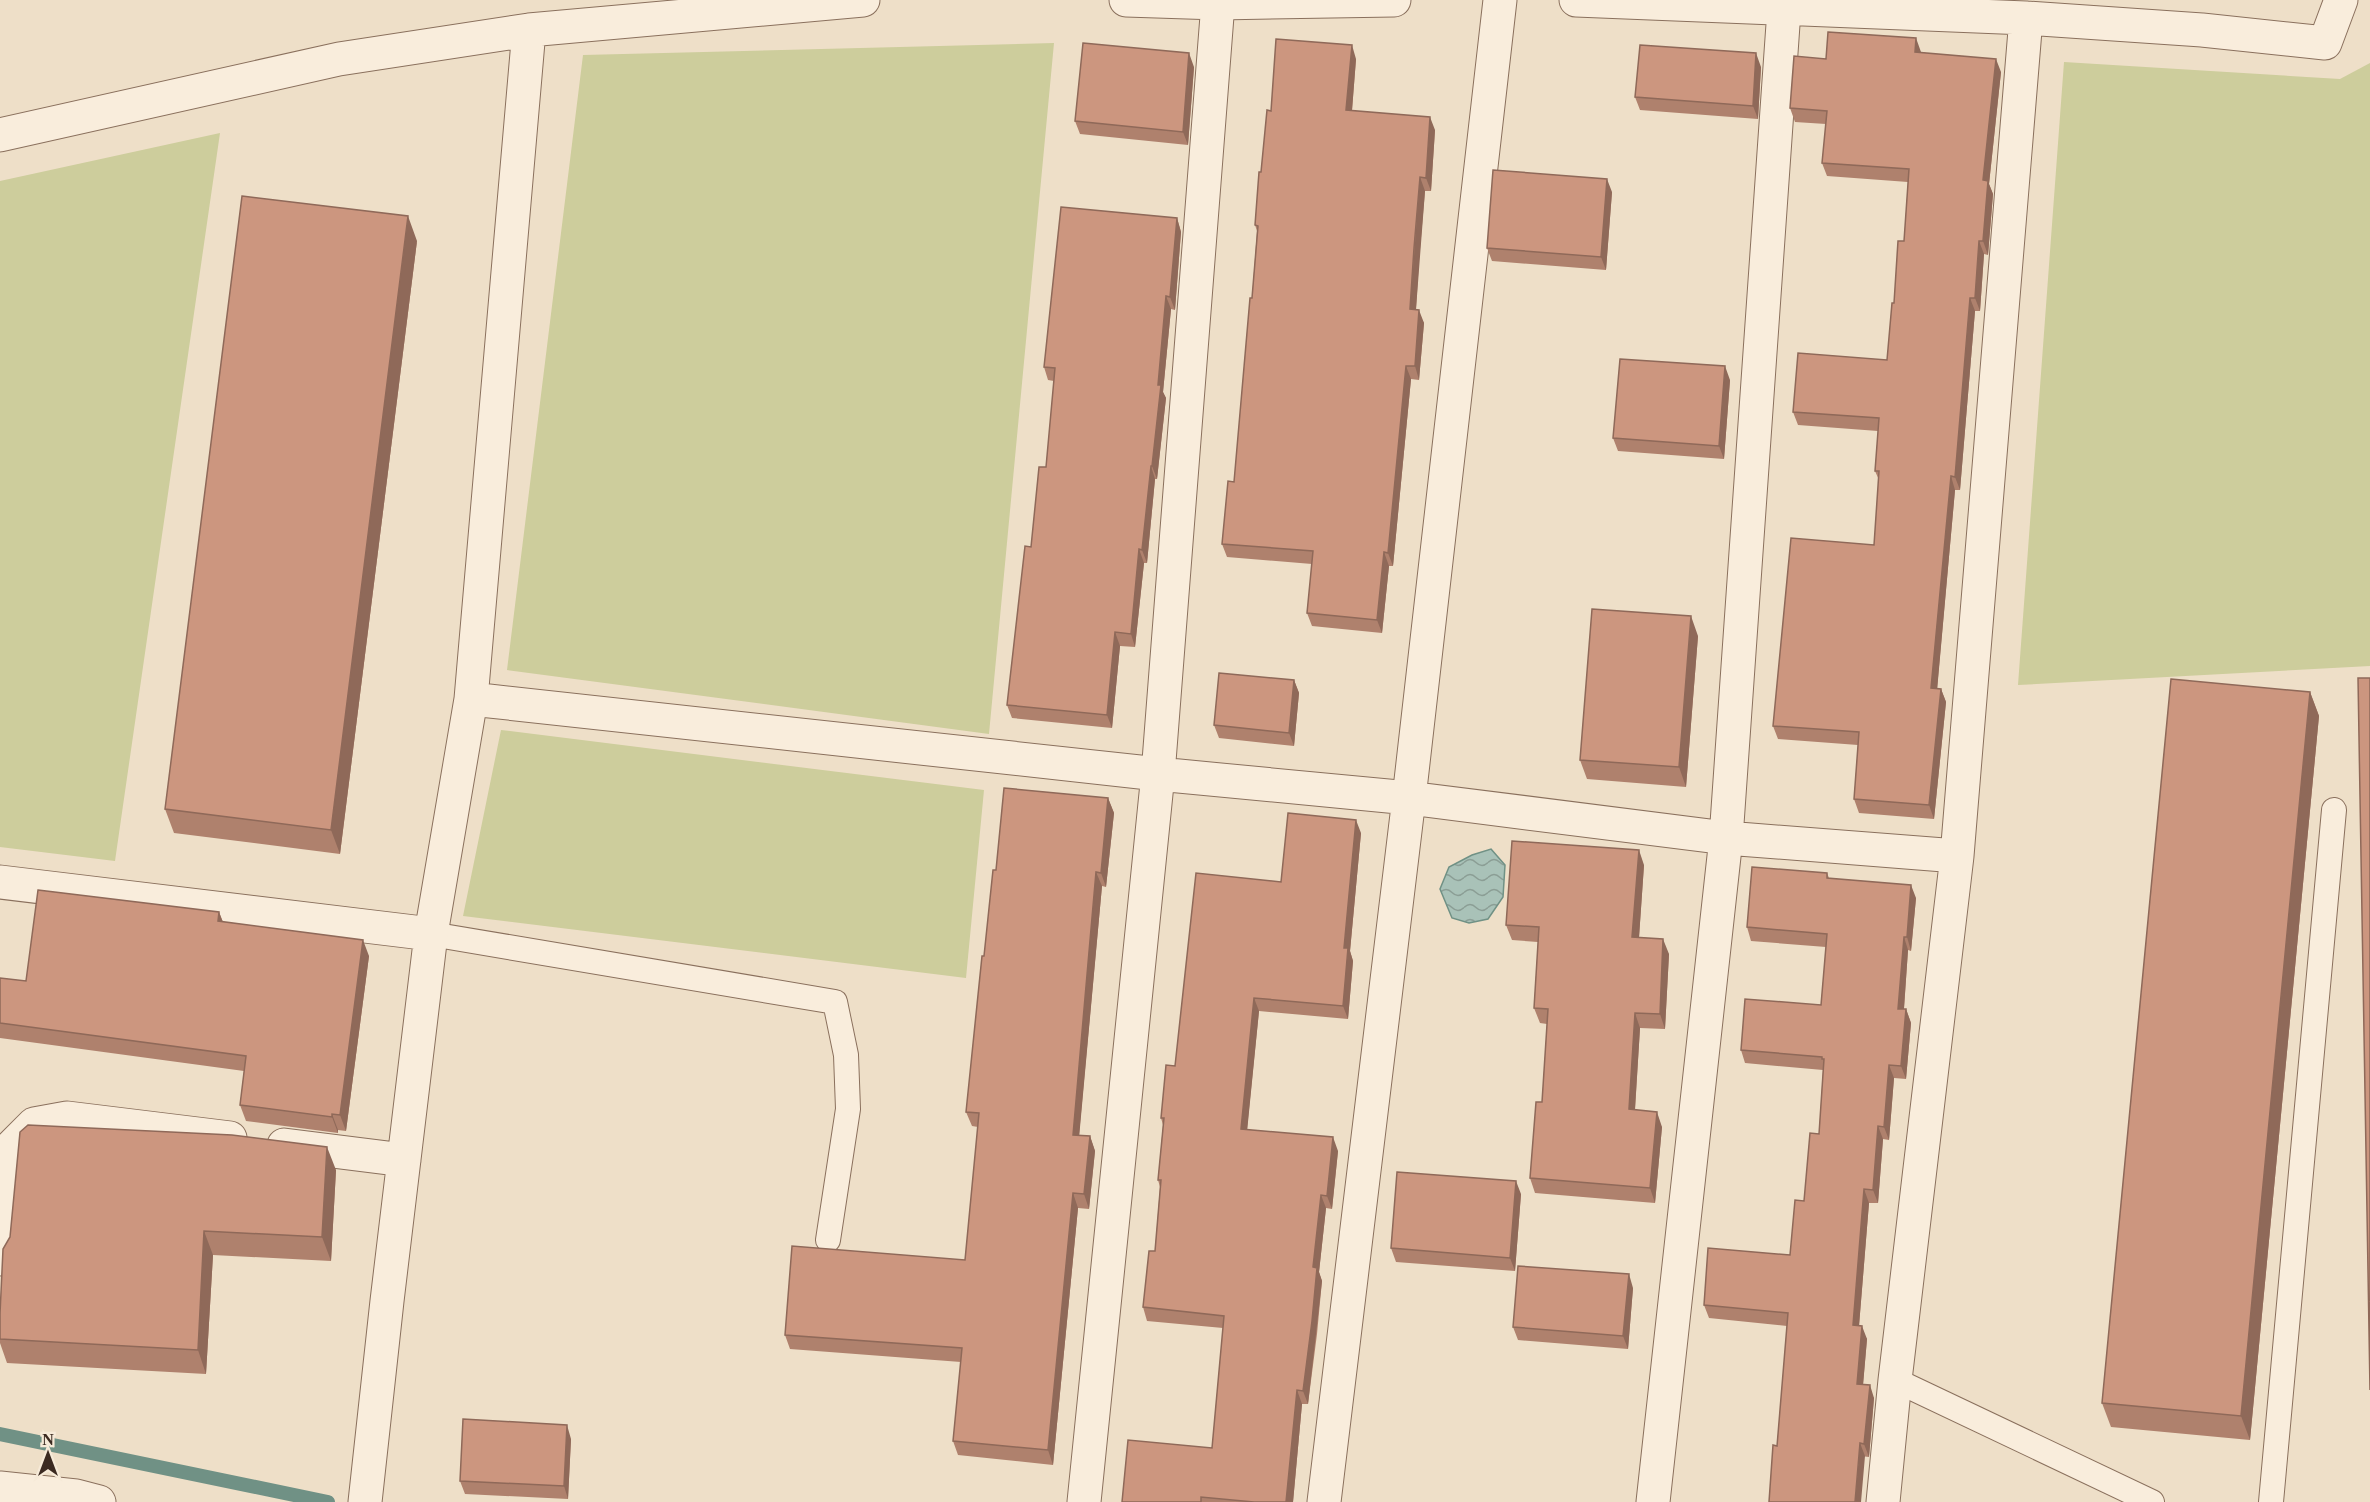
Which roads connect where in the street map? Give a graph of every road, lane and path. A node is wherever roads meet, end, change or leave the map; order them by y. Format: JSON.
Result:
{"nodes":[{"id":1,"x":864,"y":0,"type":"edge"},
{"id":2,"x":1126,"y":0,"type":"edge"},
{"id":3,"x":1394,"y":0,"type":"edge"},
{"id":4,"x":1500,"y":0,"type":"edge"},
{"id":5,"x":1576,"y":0,"type":"edge"},
{"id":6,"x":2341,"y":0,"type":"edge"},
{"id":7,"x":1218,"y":3,"type":"junction"},
{"id":8,"x":1784,"y":10,"type":"junction"},
{"id":9,"x":2026,"y":18,"type":"junction"},
{"id":10,"x":529,"y":30,"type":"junction"},
{"id":11,"x":0,"y":135,"type":"edge"},
{"id":12,"x":471,"y":699,"type":"junction"},
{"id":13,"x":1158,"y":774,"type":"junction"},
{"id":14,"x":1409,"y":798,"type":"junction"},
{"id":15,"x":2334,"y":810,"type":"dead end"},
{"id":16,"x":1726,"y":838,"type":"junction"},
{"id":17,"x":1957,"y":855,"type":"junction"},
{"id":18,"x":0,"y":882,"type":"edge"},
{"id":19,"x":431,"y":934,"type":"junction"},
{"id":20,"x":404,"y":1161,"type":"junction"},
{"id":21,"x":828,"y":1240,"type":"dead end"},
{"id":22,"x":0,"y":1259,"type":"edge"},
{"id":23,"x":1895,"y":1380,"type":"junction"},
{"id":24,"x":0,"y":1488,"type":"edge"},
{"id":25,"x":83,"y":1500,"type":"edge"},
{"id":26,"x":365,"y":1502,"type":"edge"},
{"id":27,"x":1084,"y":1502,"type":"edge"},
{"id":28,"x":1324,"y":1502,"type":"edge"},
{"id":29,"x":1653,"y":1502,"type":"edge"},
{"id":30,"x":1883,"y":1502,"type":"edge"},
{"id":31,"x":2152,"y":1502,"type":"edge"},
{"id":32,"x":2271,"y":1502,"type":"edge"}],
"edges":[{"from":1,"to":10,"type":"street"},
{"from":2,"to":7,"type":"street"},
{"from":3,"to":7,"type":"street"},
{"from":4,"to":14,"type":"street"},
{"from":5,"to":8,"type":"street"},
{"from":6,"to":9,"type":"street"},
{"from":7,"to":13,"type":"street"},
{"from":8,"to":9,"type":"street"},
{"from":8,"to":16,"type":"street"},
{"from":9,"to":17,"type":"street"},
{"from":10,"to":11,"type":"street"},
{"from":10,"to":12,"type":"street"},
{"from":12,"to":13,"type":"street"},
{"from":12,"to":19,"type":"street"},
{"from":13,"to":14,"type":"street"},
{"from":13,"to":27,"type":"street"},
{"from":14,"to":16,"type":"street"},
{"from":14,"to":28,"type":"street"},
{"from":15,"to":32,"type":"lane"},
{"from":16,"to":17,"type":"street"},
{"from":16,"to":29,"type":"street"},
{"from":17,"to":23,"type":"street"},
{"from":18,"to":19,"type":"street"},
{"from":19,"to":20,"type":"street"},
{"from":19,"to":21,"type":"lane"},
{"from":20,"to":22,"type":"street"},
{"from":20,"to":26,"type":"street"},
{"from":23,"to":30,"type":"street"},
{"from":23,"to":31,"type":"lane"},
{"from":24,"to":25,"type":"street"}]}
